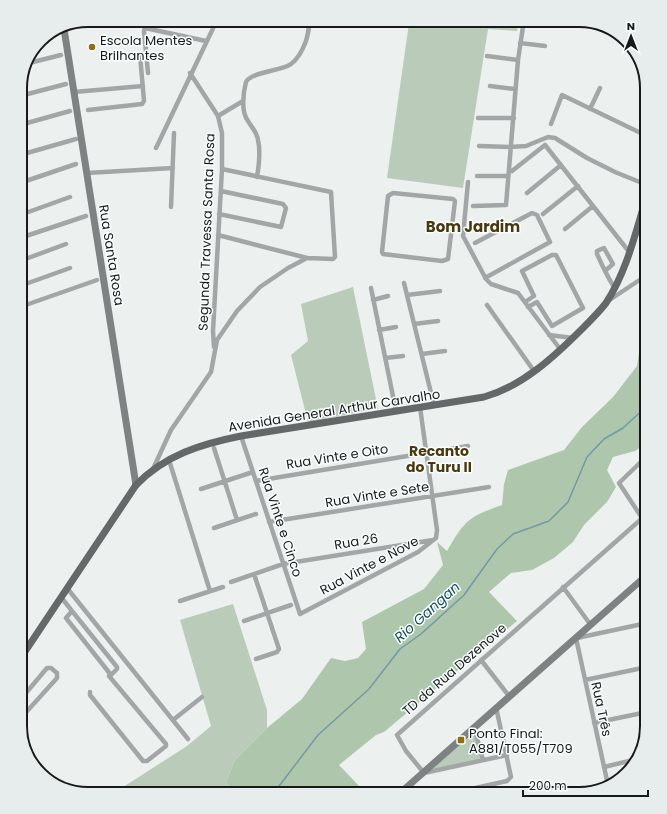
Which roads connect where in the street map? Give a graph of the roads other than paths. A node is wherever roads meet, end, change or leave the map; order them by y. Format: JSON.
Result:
{"nodes":[{"id":1,"x":213,"y":27,"type":"edge"},
{"id":2,"x":307,"y":27,"type":"edge"},
{"id":3,"x":523,"y":27,"type":"edge"},
{"id":4,"x":64,"y":32,"type":"edge"},
{"id":5,"x":206,"y":41,"type":"junction"},
{"id":6,"x":520,"y":43,"type":"junction"},
{"id":7,"x":545,"y":46,"type":"dead end"},
{"id":8,"x":61,"y":55,"type":"dead end"},
{"id":9,"x":140,"y":56,"type":"dead end"},
{"id":10,"x":487,"y":56,"type":"dead end"},
{"id":11,"x":518,"y":60,"type":"junction"},
{"id":12,"x":33,"y":62,"type":"edge"},
{"id":13,"x":148,"y":73,"type":"dead end"},
{"id":14,"x":190,"y":74,"type":"junction"},
{"id":15,"x":66,"y":84,"type":"dead end"},
{"id":16,"x":143,"y":86,"type":"junction"},
{"id":17,"x":490,"y":86,"type":"dead end"},
{"id":18,"x":600,"y":88,"type":"dead end"},
{"id":19,"x":515,"y":89,"type":"junction"},
{"id":20,"x":74,"y":92,"type":"junction"},
{"id":21,"x":27,"y":94,"type":"edge"},
{"id":22,"x":243,"y":101,"type":"junction"},
{"id":23,"x":590,"y":109,"type":"junction"},
{"id":24,"x":88,"y":110,"type":"dead end"},
{"id":25,"x":70,"y":111,"type":"dead end"},
{"id":26,"x":218,"y":116,"type":"junction"},
{"id":27,"x":478,"y":118,"type":"dead end"},
{"id":28,"x":514,"y":118,"type":"junction"},
{"id":29,"x":27,"y":123,"type":"edge"},
{"id":30,"x":551,"y":124,"type":"dead end"},
{"id":31,"x":174,"y":132,"type":"dead end"},
{"id":32,"x":640,"y":133,"type":"edge"},
{"id":33,"x":76,"y":139,"type":"dead end"},
{"id":34,"x":479,"y":146,"type":"dead end"},
{"id":35,"x":510,"y":147,"type":"junction"},
{"id":36,"x":156,"y":148,"type":"dead end"},
{"id":37,"x":27,"y":153,"type":"edge"},
{"id":38,"x":76,"y":164,"type":"dead end"},
{"id":39,"x":561,"y":165,"type":"junction"},
{"id":40,"x":173,"y":168,"type":"junction"},
{"id":41,"x":222,"y":169,"type":"junction"},
{"id":42,"x":512,"y":171,"type":"dead end"},
{"id":43,"x":87,"y":173,"type":"junction"},
{"id":44,"x":477,"y":176,"type":"dead end"},
{"id":45,"x":507,"y":176,"type":"junction"},
{"id":46,"x":257,"y":177,"type":"junction"},
{"id":47,"x":27,"y":181,"type":"edge"},
{"id":48,"x":468,"y":182,"type":"dead end"},
{"id":49,"x":640,"y":182,"type":"edge"},
{"id":50,"x":578,"y":186,"type":"junction"},
{"id":51,"x":221,"y":191,"type":"junction"},
{"id":52,"x":527,"y":193,"type":"dead end"},
{"id":53,"x":70,"y":197,"type":"dead end"},
{"id":54,"x":473,"y":206,"type":"dead end"},
{"id":55,"x":593,"y":206,"type":"junction"},
{"id":56,"x":171,"y":207,"type":"dead end"},
{"id":57,"x":27,"y":212,"type":"edge"},
{"id":58,"x":219,"y":214,"type":"junction"},
{"id":59,"x":543,"y":214,"type":"dead end"},
{"id":60,"x":86,"y":216,"type":"dead end"},
{"id":61,"x":640,"y":219,"type":"edge"},
{"id":62,"x":453,"y":229,"type":"junction"},
{"id":63,"x":565,"y":229,"type":"dead end"},
{"id":64,"x":463,"y":230,"type":"junction"},
{"id":65,"x":27,"y":236,"type":"edge"},
{"id":66,"x":218,"y":236,"type":"junction"},
{"id":67,"x":475,"y":243,"type":"dead end"},
{"id":68,"x":66,"y":244,"type":"dead end"},
{"id":69,"x":630,"y":253,"type":"junction"},
{"id":70,"x":27,"y":258,"type":"edge"},
{"id":71,"x":307,"y":258,"type":"junction"},
{"id":72,"x":70,"y":268,"type":"dead end"},
{"id":73,"x":605,"y":271,"type":"junction"},
{"id":74,"x":485,"y":278,"type":"junction"},
{"id":75,"x":97,"y":280,"type":"dead end"},
{"id":76,"x":640,"y":280,"type":"edge"},
{"id":77,"x":27,"y":283,"type":"edge"},
{"id":78,"x":404,"y":283,"type":"dead end"},
{"id":79,"x":614,"y":287,"type":"junction"},
{"id":80,"x":371,"y":288,"type":"dead end"},
{"id":81,"x":440,"y":291,"type":"dead end"},
{"id":82,"x":407,"y":295,"type":"junction"},
{"id":83,"x":388,"y":296,"type":"dead end"},
{"id":84,"x":534,"y":296,"type":"junction"},
{"id":85,"x":373,"y":300,"type":"junction"},
{"id":86,"x":525,"y":302,"type":"junction"},
{"id":87,"x":537,"y":302,"type":"junction"},
{"id":88,"x":605,"y":303,"type":"junction"},
{"id":89,"x":27,"y":305,"type":"edge"},
{"id":90,"x":487,"y":305,"type":"dead end"},
{"id":91,"x":528,"y":307,"type":"junction"},
{"id":92,"x":438,"y":322,"type":"dead end"},
{"id":93,"x":414,"y":324,"type":"junction"},
{"id":94,"x":396,"y":327,"type":"dead end"},
{"id":95,"x":379,"y":330,"type":"junction"},
{"id":96,"x":548,"y":335,"type":"junction"},
{"id":97,"x":573,"y":338,"type":"junction"},
{"id":98,"x":214,"y":349,"type":"junction"},
{"id":99,"x":560,"y":349,"type":"junction"},
{"id":100,"x":445,"y":351,"type":"dead end"},
{"id":101,"x":422,"y":354,"type":"junction"},
{"id":102,"x":403,"y":356,"type":"dead end"},
{"id":103,"x":385,"y":358,"type":"junction"},
{"id":104,"x":534,"y":371,"type":"junction"},
{"id":105,"x":434,"y":405,"type":"junction"},
{"id":106,"x":420,"y":407,"type":"junction"},
{"id":107,"x":396,"y":411,"type":"junction"},
{"id":108,"x":241,"y":436,"type":"junction"},
{"id":109,"x":468,"y":446,"type":"dead end"},
{"id":110,"x":214,"y":448,"type":"dead end"},
{"id":111,"x":425,"y":453,"type":"junction"},
{"id":112,"x":169,"y":460,"type":"junction"},
{"id":113,"x":640,"y":463,"type":"edge"},
{"id":114,"x":153,"y":470,"type":"junction"},
{"id":115,"x":253,"y":472,"type":"junction"},
{"id":116,"x":224,"y":481,"type":"junction"},
{"id":117,"x":256,"y":481,"type":"junction"},
{"id":118,"x":136,"y":485,"type":"junction"},
{"id":119,"x":489,"y":486,"type":"dead end"},
{"id":120,"x":201,"y":489,"type":"dead end"},
{"id":121,"x":432,"y":496,"type":"junction"},
{"id":122,"x":256,"y":514,"type":"dead end"},
{"id":123,"x":640,"y":515,"type":"edge"},
{"id":124,"x":237,"y":520,"type":"junction"},
{"id":125,"x":640,"y":520,"type":"edge"},
{"id":126,"x":269,"y":522,"type":"junction"},
{"id":127,"x":214,"y":528,"type":"dead end"},
{"id":128,"x":433,"y":540,"type":"junction"},
{"id":129,"x":283,"y":564,"type":"junction"},
{"id":130,"x":254,"y":574,"type":"junction"},
{"id":131,"x":640,"y":581,"type":"edge"},
{"id":132,"x":232,"y":582,"type":"dead end"},
{"id":133,"x":223,"y":586,"type":"dead end"},
{"id":134,"x":67,"y":588,"type":"junction"},
{"id":135,"x":563,"y":588,"type":"junction"},
{"id":136,"x":210,"y":591,"type":"junction"},
{"id":137,"x":61,"y":597,"type":"junction"},
{"id":138,"x":180,"y":601,"type":"dead end"},
{"id":139,"x":292,"y":605,"type":"dead end"},
{"id":140,"x":72,"y":611,"type":"junction"},
{"id":141,"x":267,"y":613,"type":"junction"},
{"id":142,"x":300,"y":614,"type":"joint"},
{"id":143,"x":244,"y":621,"type":"dead end"},
{"id":144,"x":590,"y":624,"type":"junction"},
{"id":145,"x":640,"y":625,"type":"edge"},
{"id":146,"x":575,"y":639,"type":"junction"},
{"id":147,"x":27,"y":648,"type":"edge"},
{"id":148,"x":256,"y":659,"type":"dead end"},
{"id":149,"x":481,"y":660,"type":"junction"},
{"id":150,"x":640,"y":668,"type":"edge"},
{"id":151,"x":109,"y":676,"type":"dead end"},
{"id":152,"x":585,"y":680,"type":"junction"},
{"id":153,"x":27,"y":692,"type":"edge"},
{"id":154,"x":90,"y":692,"type":"dead end"},
{"id":155,"x":202,"y":696,"type":"dead end"},
{"id":156,"x":509,"y":696,"type":"junction"},
{"id":157,"x":496,"y":707,"type":"junction"},
{"id":158,"x":27,"y":711,"type":"edge"},
{"id":159,"x":640,"y":713,"type":"edge"},
{"id":160,"x":173,"y":720,"type":"junction"},
{"id":161,"x":594,"y":723,"type":"junction"},
{"id":162,"x":474,"y":727,"type":"junction"},
{"id":163,"x":188,"y":739,"type":"dead end"},
{"id":164,"x":507,"y":755,"type":"junction"},
{"id":165,"x":483,"y":760,"type":"junction"},
{"id":166,"x":628,"y":762,"type":"edge"},
{"id":167,"x":604,"y":767,"type":"junction"},
{"id":168,"x":424,"y":773,"type":"junction"},
{"id":169,"x":607,"y":780,"type":"edge"},
{"id":170,"x":407,"y":787,"type":"edge"},
{"id":171,"x":480,"y":787,"type":"edge"}],
"edges":[{"from":1,"to":5,"type":"street"},
{"from":2,"to":22,"type":"street"},
{"from":3,"to":6,"type":"street"},
{"from":4,"to":20,"type":"street","name":"Rua Santa Rosa"},
{"from":5,"to":13,"type":"street"},
{"from":5,"to":14,"type":"street"},
{"from":6,"to":7,"type":"street"},
{"from":6,"to":11,"type":"street"},
{"from":8,"to":12,"type":"street"},
{"from":9,"to":16,"type":"street"},
{"from":10,"to":11,"type":"street"},
{"from":11,"to":19,"type":"street"},
{"from":14,"to":26,"type":"street","name":"Segunda Travessa Santa Rosa"},
{"from":14,"to":36,"type":"street"},
{"from":15,"to":21,"type":"street"},
{"from":16,"to":20,"type":"street"},
{"from":16,"to":24,"type":"street"},
{"from":17,"to":19,"type":"street"},
{"from":18,"to":23,"type":"street"},
{"from":19,"to":28,"type":"street"},
{"from":20,"to":43,"type":"street","name":"Rua Santa Rosa"},
{"from":22,"to":26,"type":"street","name":"Segunda Travessa Santa Rosa"},
{"from":22,"to":46,"type":"street"},
{"from":23,"to":30,"type":"street"},
{"from":23,"to":32,"type":"street"},
{"from":25,"to":29,"type":"street"},
{"from":26,"to":41,"type":"street","name":"Segunda Travessa Santa Rosa"},
{"from":27,"to":28,"type":"street"},
{"from":28,"to":35,"type":"street"},
{"from":31,"to":40,"type":"street"},
{"from":33,"to":37,"type":"street"},
{"from":34,"to":35,"type":"street"},
{"from":35,"to":45,"type":"street"},
{"from":35,"to":49,"type":"street"},
{"from":38,"to":47,"type":"street"},
{"from":39,"to":42,"type":"street"},
{"from":39,"to":50,"type":"street"},
{"from":39,"to":52,"type":"street"},
{"from":40,"to":43,"type":"street"},
{"from":40,"to":56,"type":"street"},
{"from":41,"to":46,"type":"street"},
{"from":41,"to":51,"type":"street","name":"Segunda Travessa Santa Rosa"},
{"from":43,"to":118,"type":"street","name":"Rua Santa Rosa"},
{"from":44,"to":45,"type":"street"},
{"from":45,"to":54,"type":"street"},
{"from":46,"to":71,"type":"street"},
{"from":48,"to":64,"type":"street"},
{"from":50,"to":55,"type":"street"},
{"from":50,"to":59,"type":"street"},
{"from":51,"to":58,"type":"street","name":"Segunda Travessa Santa Rosa"},
{"from":51,"to":58,"type":"street"},
{"from":53,"to":57,"type":"street"},
{"from":55,"to":63,"type":"street"},
{"from":55,"to":69,"type":"street"},
{"from":58,"to":66,"type":"street","name":"Segunda Travessa Santa Rosa"},
{"from":60,"to":65,"type":"street"},
{"from":61,"to":69,"type":"main road","name":"Avenida General Arthur Carvalho"},
{"from":62,"to":62,"type":"street"},
{"from":62,"to":64,"type":"street"},
{"from":64,"to":74,"type":"street"},
{"from":66,"to":71,"type":"street"},
{"from":66,"to":98,"type":"street","name":"Segunda Travessa Santa Rosa"},
{"from":67,"to":74,"type":"street"},
{"from":68,"to":70,"type":"street"},
{"from":69,"to":79,"type":"main road","name":"Avenida General Arthur Carvalho"},
{"from":71,"to":98,"type":"street"},
{"from":72,"to":77,"type":"street"},
{"from":73,"to":73,"type":"street"},
{"from":73,"to":79,"type":"street"},
{"from":74,"to":86,"type":"street"},
{"from":75,"to":89,"type":"street"},
{"from":76,"to":88,"type":"street"},
{"from":78,"to":82,"type":"street"},
{"from":79,"to":88,"type":"main road","name":"Avenida General Arthur Carvalho"},
{"from":80,"to":85,"type":"street"},
{"from":81,"to":82,"type":"street"},
{"from":82,"to":93,"type":"street"},
{"from":83,"to":85,"type":"street"},
{"from":84,"to":86,"type":"street"},
{"from":84,"to":87,"type":"street"},
{"from":84,"to":87,"type":"street"},
{"from":85,"to":95,"type":"street"},
{"from":86,"to":91,"type":"street"},
{"from":87,"to":91,"type":"street"},
{"from":88,"to":97,"type":"main road","name":"Avenida General Arthur Carvalho"},
{"from":90,"to":104,"type":"street"},
{"from":91,"to":96,"type":"street"},
{"from":92,"to":93,"type":"street"},
{"from":93,"to":101,"type":"street"},
{"from":94,"to":95,"type":"street"},
{"from":95,"to":103,"type":"street"},
{"from":96,"to":97,"type":"street"},
{"from":96,"to":99,"type":"street"},
{"from":97,"to":99,"type":"main road","name":"Avenida General Arthur Carvalho"},
{"from":98,"to":114,"type":"street"},
{"from":99,"to":104,"type":"main road","name":"Avenida General Arthur Carvalho"},
{"from":100,"to":101,"type":"street"},
{"from":101,"to":105,"type":"street"},
{"from":102,"to":103,"type":"street"},
{"from":103,"to":107,"type":"street"},
{"from":104,"to":105,"type":"main road","name":"Avenida General Arthur Carvalho"},
{"from":105,"to":106,"type":"main road","name":"Avenida General Arthur Carvalho"},
{"from":106,"to":107,"type":"main road","name":"Avenida General Arthur Carvalho"},
{"from":106,"to":111,"type":"street","name":"Rua Vinte e Nove"},
{"from":107,"to":108,"type":"main road","name":"Avenida General Arthur Carvalho"},
{"from":108,"to":112,"type":"main road","name":"Avenida General Arthur Carvalho"},
{"from":108,"to":115,"type":"street","name":"Rua Vinte e Cinco"},
{"from":109,"to":111,"type":"street","name":"Rua Vinte e Oito"},
{"from":110,"to":116,"type":"street"},
{"from":111,"to":117,"type":"street","name":"Rua Vinte e Oito"},
{"from":111,"to":121,"type":"street","name":"Rua Vinte e Nove"},
{"from":112,"to":114,"type":"main road","name":"Avenida General Arthur Carvalho"},
{"from":112,"to":136,"type":"street"},
{"from":113,"to":123,"type":"street"},
{"from":114,"to":118,"type":"main road","name":"Avenida General Arthur Carvalho"},
{"from":115,"to":116,"type":"street"},
{"from":115,"to":117,"type":"street","name":"Rua Vinte e Cinco"},
{"from":116,"to":120,"type":"street"},
{"from":116,"to":124,"type":"street"},
{"from":117,"to":126,"type":"street","name":"Rua Vinte e Cinco"},
{"from":118,"to":134,"type":"main road","name":"Avenida General Arthur Carvalho"},
{"from":119,"to":121,"type":"street","name":"Rua Vinte e Sete"},
{"from":121,"to":126,"type":"street","name":"Rua Vinte e Sete"},
{"from":121,"to":128,"type":"street","name":"Rua Vinte e Nove"},
{"from":122,"to":124,"type":"street"},
{"from":124,"to":127,"type":"street"},
{"from":125,"to":135,"type":"street","name":"TD da Rua Dezenove"},
{"from":126,"to":129,"type":"street","name":"Rua Vinte e Cinco"},
{"from":128,"to":129,"type":"street","name":"Rua 26"},
{"from":128,"to":142,"type":"street","name":"Rua Vinte e Nove"},
{"from":129,"to":130,"type":"street","name":"Rua 26"},
{"from":129,"to":142,"type":"street","name":"Rua Vinte e Cinco"},
{"from":130,"to":132,"type":"street","name":"Rua 26"},
{"from":130,"to":141,"type":"street"},
{"from":131,"to":144,"type":"street"},
{"from":133,"to":136,"type":"street"},
{"from":134,"to":137,"type":"main road","name":"Avenida General Arthur Carvalho"},
{"from":134,"to":160,"type":"street"},
{"from":135,"to":144,"type":"street"},
{"from":135,"to":149,"type":"street","name":"TD da Rua Dezenove"},
{"from":136,"to":138,"type":"street"},
{"from":137,"to":140,"type":"street"},
{"from":137,"to":147,"type":"main road","name":"Avenida General Arthur Carvalho"},
{"from":139,"to":141,"type":"street"},
{"from":140,"to":140,"type":"street"},
{"from":141,"to":143,"type":"street"},
{"from":141,"to":148,"type":"street"},
{"from":144,"to":146,"type":"street"},
{"from":145,"to":146,"type":"street"},
{"from":146,"to":152,"type":"street","name":"Rua Três"},
{"from":146,"to":156,"type":"street"},
{"from":149,"to":156,"type":"street"},
{"from":149,"to":168,"type":"street","name":"TD da Rua Dezenove"},
{"from":150,"to":152,"type":"street"},
{"from":151,"to":154,"type":"street"},
{"from":152,"to":161,"type":"street","name":"Rua Três"},
{"from":153,"to":158,"type":"street"},
{"from":155,"to":160,"type":"street"},
{"from":156,"to":157,"type":"street"},
{"from":157,"to":162,"type":"street"},
{"from":157,"to":164,"type":"street"},
{"from":159,"to":161,"type":"street"},
{"from":160,"to":163,"type":"street"},
{"from":161,"to":167,"type":"street","name":"Rua Três"},
{"from":162,"to":165,"type":"street"},
{"from":162,"to":168,"type":"street"},
{"from":164,"to":165,"type":"street"},
{"from":164,"to":171,"type":"street"},
{"from":165,"to":168,"type":"street"},
{"from":166,"to":167,"type":"street"},
{"from":167,"to":169,"type":"street","name":"Rua Três"},
{"from":168,"to":170,"type":"street"}]}
